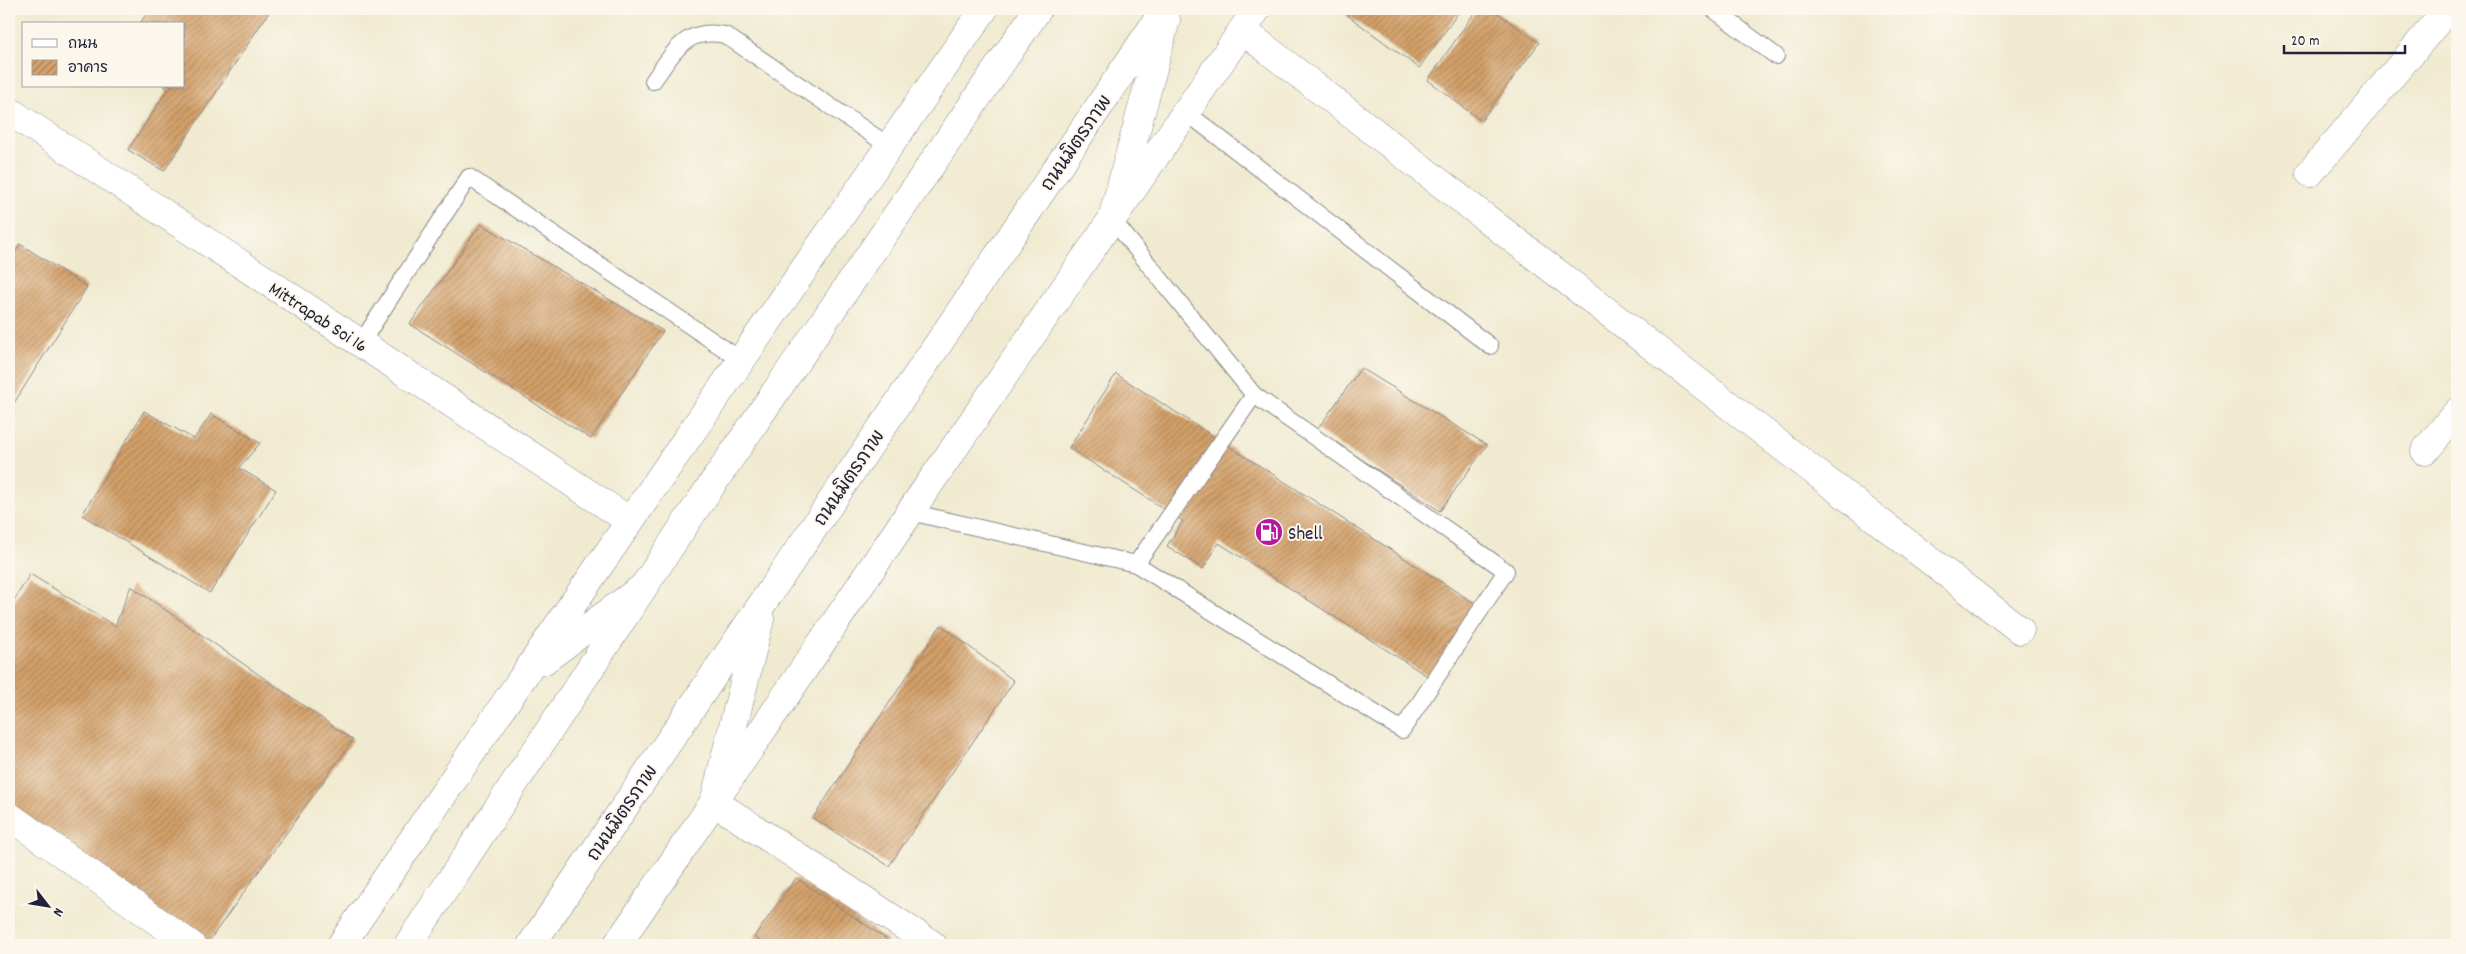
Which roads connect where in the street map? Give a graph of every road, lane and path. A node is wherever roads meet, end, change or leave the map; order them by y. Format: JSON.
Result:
{"nodes":[{"id":1,"x":984,"y":9,"type":"edge"},
{"id":2,"x":1038,"y":9,"type":"edge"},
{"id":3,"x":1165,"y":9,"type":"edge"},
{"id":4,"x":1169,"y":9,"type":"edge"},
{"id":5,"x":1713,"y":9,"type":"edge"},
{"id":6,"x":2448,"y":9,"type":"edge"},
{"id":7,"x":1250,"y":19,"type":"edge"},
{"id":8,"x":1776,"y":56,"type":"dead end"},
{"id":9,"x":653,"y":81,"type":"dead end"},
{"id":10,"x":9,"y":111,"type":"edge"},
{"id":11,"x":1186,"y":112,"type":"junction"},
{"id":12,"x":889,"y":146,"type":"junction"},
{"id":13,"x":2310,"y":173,"type":"dead end"},
{"id":14,"x":1112,"y":219,"type":"junction"},
{"id":15,"x":360,"y":343,"type":"junction"},
{"id":16,"x":1490,"y":346,"type":"dead end"},
{"id":17,"x":741,"y":360,"type":"junction"},
{"id":18,"x":1254,"y":395,"type":"junction"},
{"id":19,"x":2457,"y":412,"type":"edge"},
{"id":20,"x":2425,"y":451,"type":"dead end"},
{"id":21,"x":910,"y":512,"type":"junction"},
{"id":22,"x":630,"y":521,"type":"junction"},
{"id":23,"x":1136,"y":564,"type":"junction"},
{"id":24,"x":644,"y":586,"type":"junction"},
{"id":25,"x":764,"y":601,"type":"junction"},
{"id":26,"x":2020,"y":630,"type":"dead end"},
{"id":27,"x":526,"y":674,"type":"junction"},
{"id":28,"x":714,"y":802,"type":"junction"},
{"id":29,"x":9,"y":816,"type":"edge"},
{"id":30,"x":191,"y":945,"type":"edge"},
{"id":31,"x":341,"y":945,"type":"edge"},
{"id":32,"x":408,"y":945,"type":"edge"},
{"id":33,"x":531,"y":945,"type":"edge"},
{"id":34,"x":617,"y":945,"type":"edge"},
{"id":35,"x":933,"y":945,"type":"edge"}],
"edges":[{"from":1,"to":12,"type":"main road"},
{"from":2,"to":24,"type":"main road"},
{"from":3,"to":25,"type":"main road","name":"ถนนมิตรภาพ"},
{"from":4,"to":14,"type":"main road"},
{"from":5,"to":8,"type":"lane"},
{"from":6,"to":13,"type":"main road"},
{"from":7,"to":11,"type":"main road"},
{"from":7,"to":26,"type":"main road"},
{"from":9,"to":12,"type":"lane"},
{"from":10,"to":15,"type":"main road","name":"Mittrapab Soi 16"},
{"from":11,"to":14,"type":"main road"},
{"from":11,"to":16,"type":"lane"},
{"from":12,"to":17,"type":"main road"},
{"from":14,"to":18,"type":"lane"},
{"from":14,"to":21,"type":"main road"},
{"from":15,"to":17,"type":"lane"},
{"from":15,"to":22,"type":"main road","name":"Mittrapab Soi 16"},
{"from":17,"to":22,"type":"main road"},
{"from":18,"to":23,"type":"lane"},
{"from":18,"to":23,"type":"lane"},
{"from":19,"to":20,"type":"main road"},
{"from":21,"to":23,"type":"lane"},
{"from":21,"to":28,"type":"main road"},
{"from":22,"to":27,"type":"main road"},
{"from":24,"to":27,"type":"main road"},
{"from":24,"to":32,"type":"main road"},
{"from":25,"to":28,"type":"main road"},
{"from":25,"to":33,"type":"main road","name":"ถนนมิตรภาพ"},
{"from":27,"to":31,"type":"main road"},
{"from":28,"to":34,"type":"main road"},
{"from":28,"to":35,"type":"main road"},
{"from":29,"to":30,"type":"main road"}]}
